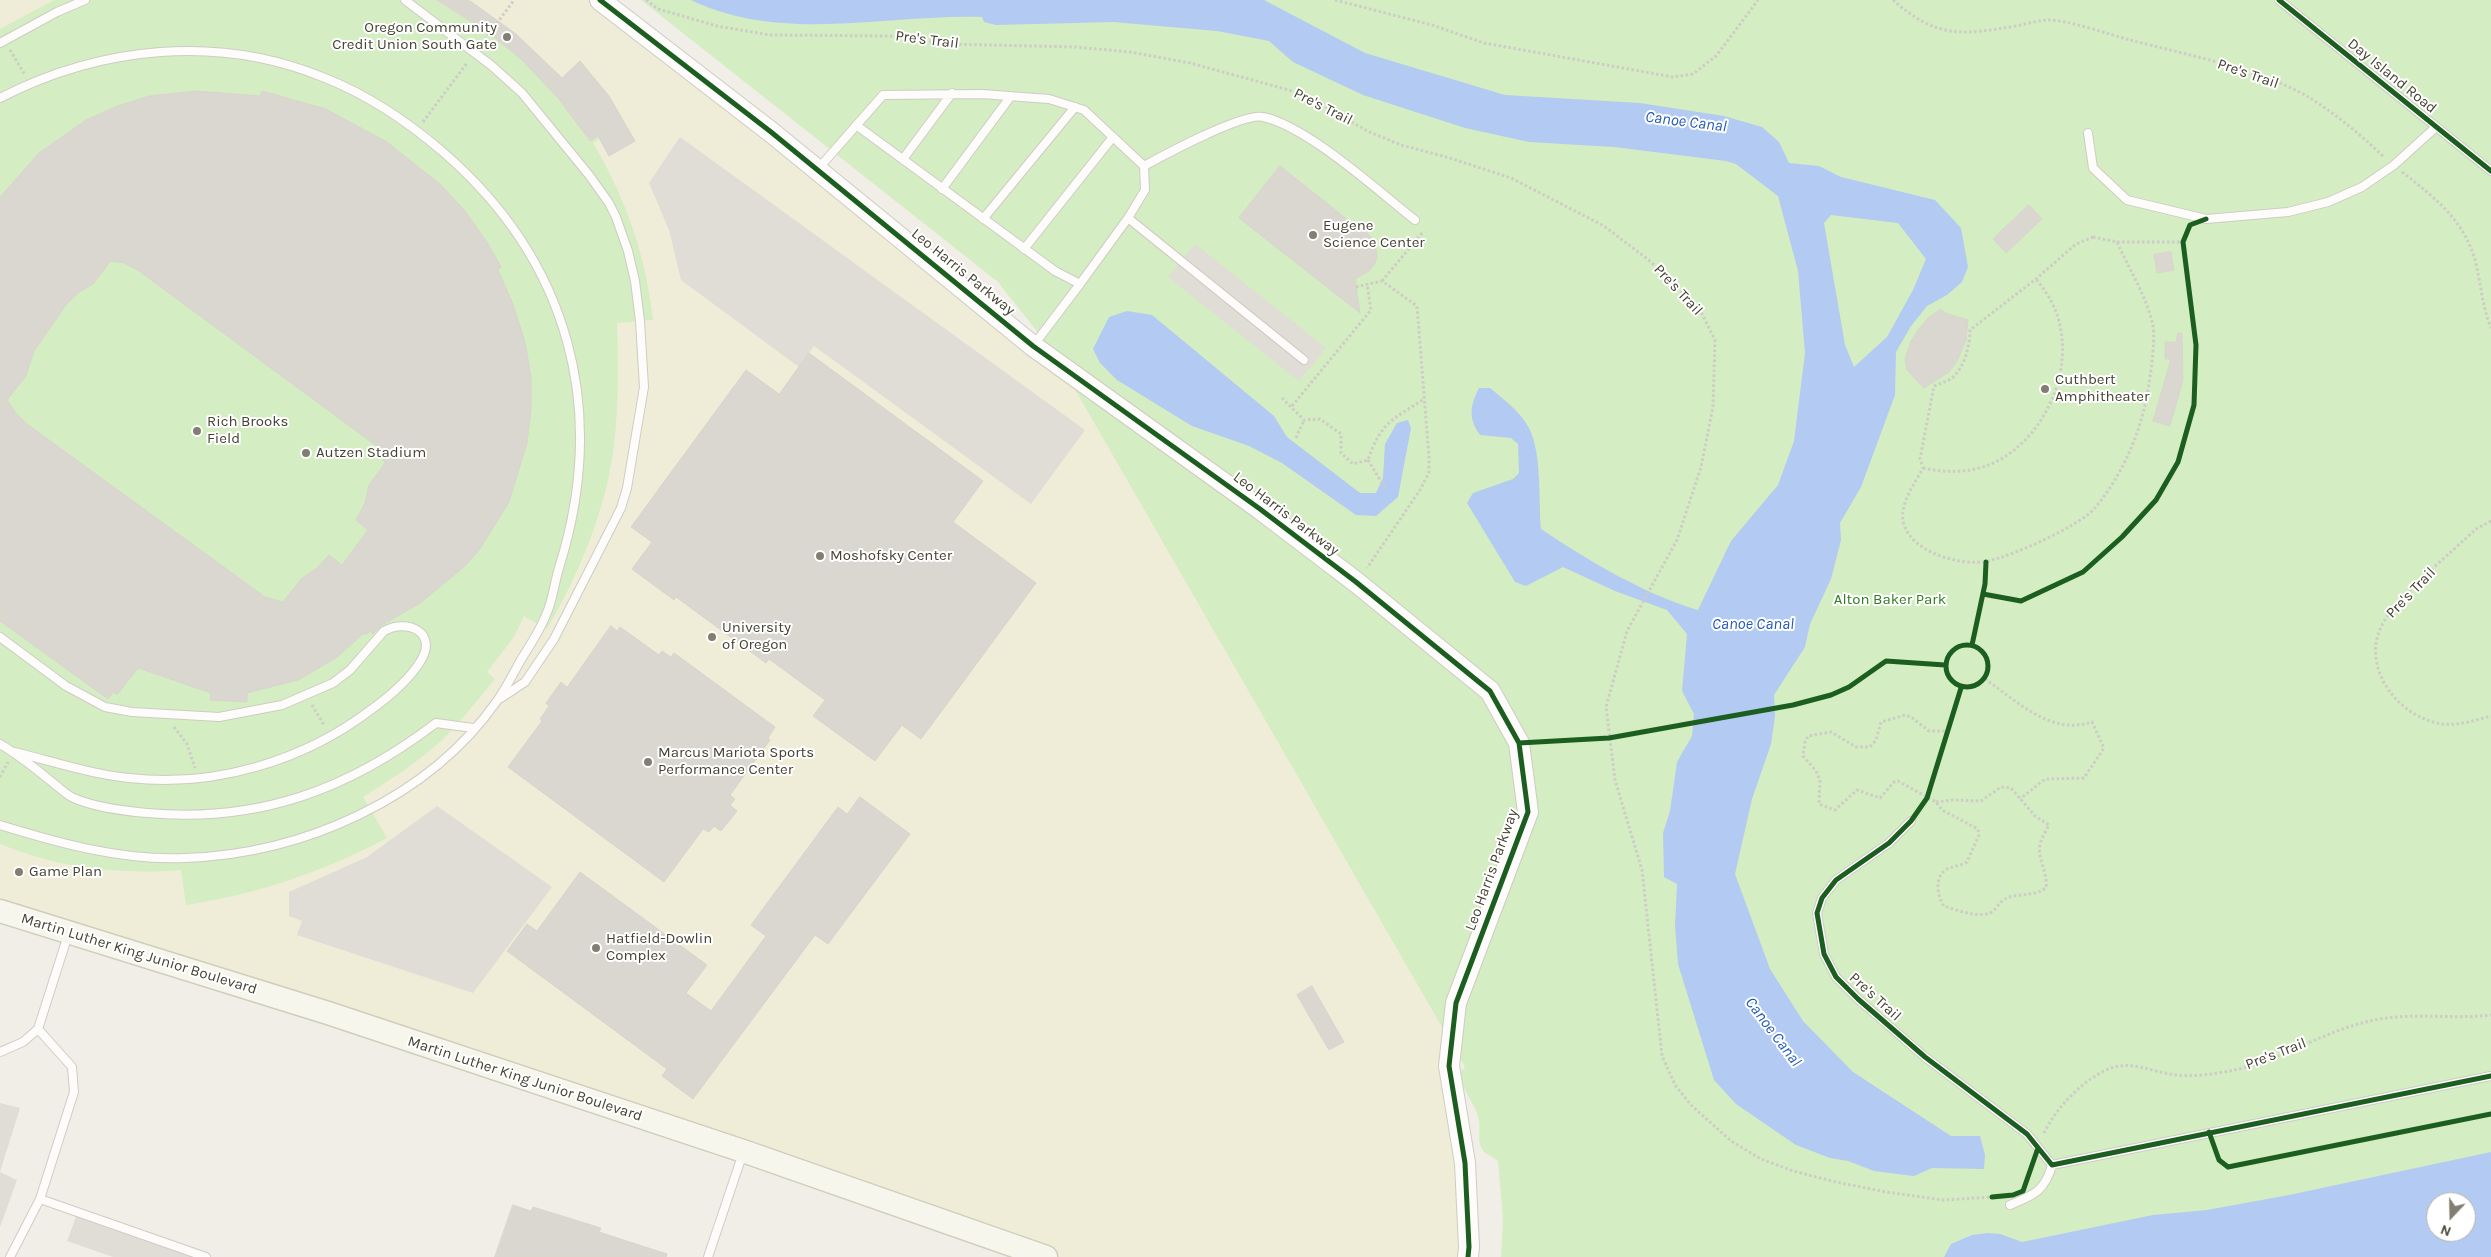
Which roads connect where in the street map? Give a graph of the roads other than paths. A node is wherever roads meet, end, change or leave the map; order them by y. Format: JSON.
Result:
{"nodes":[{"id":1,"x":85,"y":0,"type":"edge"},
{"id":2,"x":405,"y":0,"type":"edge"},
{"id":3,"x":600,"y":0,"type":"edge"},
{"id":4,"x":2279,"y":0,"type":"edge"},
{"id":5,"x":2,"y":42,"type":"edge"},
{"id":6,"x":952,"y":93,"type":"junction"},
{"id":7,"x":1011,"y":96,"type":"junction"},
{"id":8,"x":0,"y":98,"type":"edge"},
{"id":9,"x":1074,"y":107,"type":"junction"},
{"id":10,"x":856,"y":125,"type":"junction"},
{"id":11,"x":2436,"y":128,"type":"junction"},
{"id":12,"x":2088,"y":134,"type":"dead end"},
{"id":13,"x":1113,"y":137,"type":"junction"},
{"id":14,"x":903,"y":160,"type":"junction"},
{"id":15,"x":1144,"y":166,"type":"junction"},
{"id":16,"x":817,"y":170,"type":"junction"},
{"id":17,"x":2491,"y":171,"type":"edge"},
{"id":18,"x":942,"y":188,"type":"junction"},
{"id":19,"x":1128,"y":218,"type":"junction"},
{"id":20,"x":984,"y":219,"type":"junction"},
{"id":21,"x":1415,"y":220,"type":"road end"},
{"id":22,"x":1024,"y":249,"type":"junction"},
{"id":23,"x":1080,"y":284,"type":"junction"},
{"id":24,"x":1033,"y":346,"type":"junction"},
{"id":25,"x":1304,"y":360,"type":"dead end"},
{"id":26,"x":0,"y":637,"type":"edge"},
{"id":27,"x":498,"y":700,"type":"junction"},
{"id":28,"x":473,"y":728,"type":"junction"},
{"id":29,"x":0,"y":744,"type":"edge"},
{"id":30,"x":14,"y":752,"type":"junction"},
{"id":31,"x":1912,"y":821,"type":"road end"},
{"id":32,"x":0,"y":825,"type":"edge"},
{"id":33,"x":0,"y":911,"type":"edge"},
{"id":34,"x":68,"y":933,"type":"junction"},
{"id":35,"x":38,"y":1029,"type":"junction"},
{"id":36,"x":0,"y":1052,"type":"edge"},
{"id":37,"x":2491,"y":1076,"type":"edge"},
{"id":38,"x":743,"y":1152,"type":"junction"},
{"id":39,"x":2052,"y":1165,"type":"junction"},
{"id":40,"x":40,"y":1199,"type":"junction"},
{"id":41,"x":2010,"y":1205,"type":"dead end"},
{"id":42,"x":10,"y":1257,"type":"edge"},
{"id":43,"x":206,"y":1257,"type":"edge"},
{"id":44,"x":708,"y":1257,"type":"edge"},
{"id":45,"x":1046,"y":1257,"type":"edge"},
{"id":46,"x":1468,"y":1257,"type":"edge"}],
"edges":[{"from":1,"to":5,"type":"lane"},
{"from":2,"to":27,"type":"lane"},
{"from":3,"to":16,"type":"street","name":"Leo Harris Parkway"},
{"from":4,"to":11,"type":"lane","name":"Day Island Road"},
{"from":6,"to":7,"type":"lane"},
{"from":6,"to":10,"type":"lane"},
{"from":6,"to":14,"type":"lane"},
{"from":7,"to":9,"type":"lane"},
{"from":7,"to":18,"type":"lane"},
{"from":8,"to":27,"type":"lane"},
{"from":9,"to":13,"type":"lane"},
{"from":9,"to":20,"type":"lane"},
{"from":10,"to":14,"type":"lane"},
{"from":10,"to":16,"type":"lane"},
{"from":11,"to":12,"type":"lane"},
{"from":11,"to":17,"type":"lane","name":"Day Island Road"},
{"from":13,"to":15,"type":"lane"},
{"from":13,"to":22,"type":"lane"},
{"from":14,"to":18,"type":"lane"},
{"from":15,"to":19,"type":"lane"},
{"from":15,"to":21,"type":"lane"},
{"from":16,"to":24,"type":"street","name":"Leo Harris Parkway"},
{"from":18,"to":20,"type":"lane"},
{"from":19,"to":23,"type":"lane"},
{"from":19,"to":25,"type":"lane"},
{"from":20,"to":22,"type":"lane"},
{"from":22,"to":23,"type":"lane"},
{"from":23,"to":24,"type":"lane"},
{"from":24,"to":46,"type":"street","name":"Leo Harris Parkway"},
{"from":26,"to":30,"type":"lane"},
{"from":27,"to":28,"type":"lane"},
{"from":28,"to":30,"type":"lane"},
{"from":28,"to":32,"type":"lane"},
{"from":29,"to":30,"type":"lane"},
{"from":31,"to":39,"type":"lane","name":"Pre's Trail"},
{"from":33,"to":34,"type":"main road","name":"Martin Luther King Junior Boulevard"},
{"from":34,"to":35,"type":"lane"},
{"from":34,"to":38,"type":"main road","name":"Martin Luther King Junior Boulevard"},
{"from":35,"to":36,"type":"lane"},
{"from":35,"to":40,"type":"lane"},
{"from":37,"to":39,"type":"lane"},
{"from":38,"to":44,"type":"lane"},
{"from":38,"to":45,"type":"main road","name":"Martin Luther King Junior Boulevard"},
{"from":39,"to":41,"type":"lane"},
{"from":40,"to":42,"type":"lane"},
{"from":40,"to":43,"type":"lane"}]}
